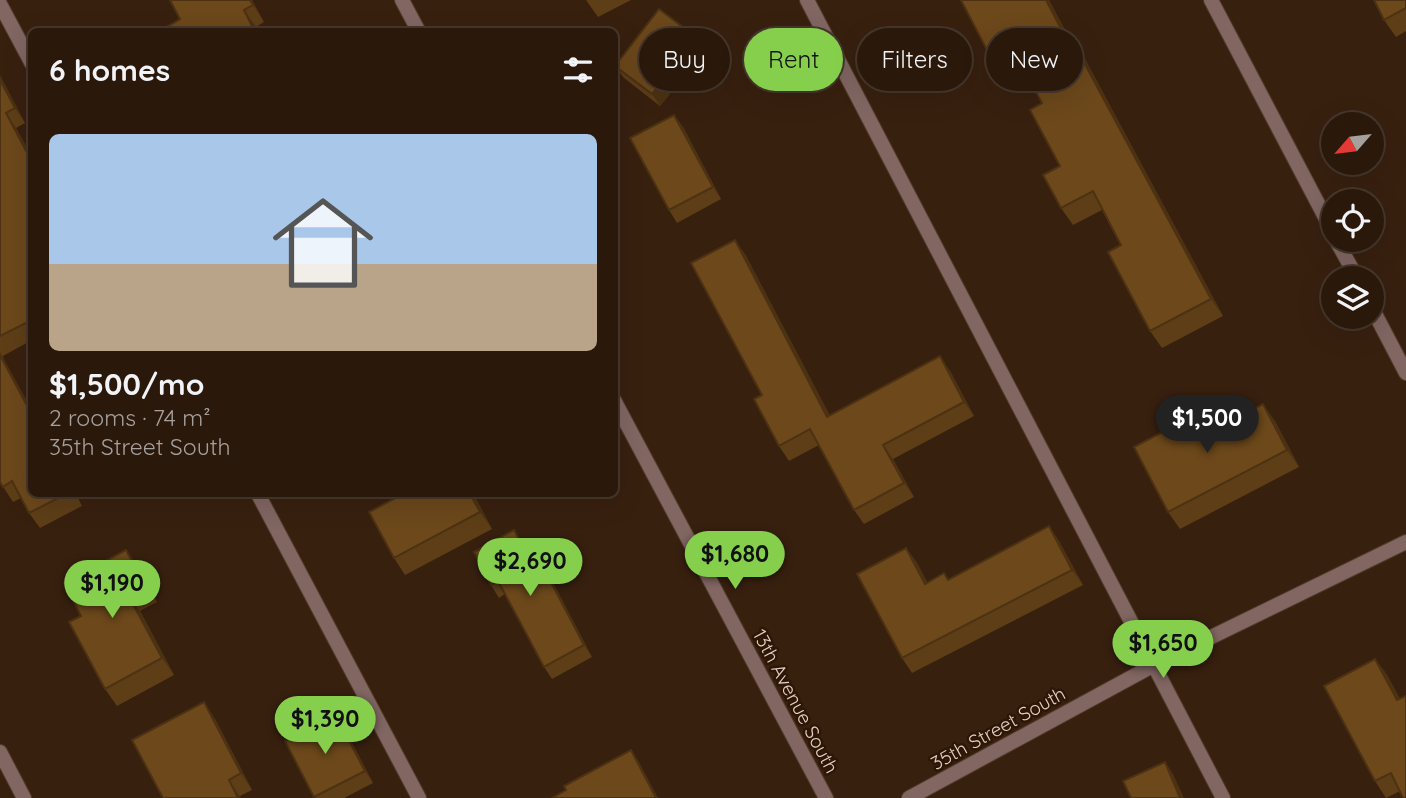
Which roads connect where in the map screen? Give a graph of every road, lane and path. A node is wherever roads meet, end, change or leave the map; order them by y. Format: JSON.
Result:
{"nodes":[{"id":1,"x":402,"y":0,"type":"edge"},
{"id":2,"x":807,"y":0,"type":"edge"},
{"id":3,"x":1211,"y":0,"type":"edge"},
{"id":4,"x":0,"y":4,"type":"edge"},
{"id":5,"x":417,"y":28,"type":"edge"},
{"id":6,"x":28,"y":56,"type":"edge"},
{"id":7,"x":1321,"y":209,"type":"edge"},
{"id":8,"x":1383,"y":329,"type":"edge"},
{"id":9,"x":1406,"y":373,"type":"edge"},
{"id":10,"x":618,"y":408,"type":"edge"},
{"id":11,"x":260,"y":497,"type":"edge"},
{"id":12,"x":1406,"y":542,"type":"edge"},
{"id":13,"x":1154,"y":665,"type":"junction"},
{"id":14,"x":0,"y":752,"type":"edge"},
{"id":15,"x":24,"y":798,"type":"edge"},
{"id":16,"x":419,"y":798,"type":"edge"},
{"id":17,"x":826,"y":798,"type":"edge"},
{"id":18,"x":909,"y":798,"type":"edge"},
{"id":19,"x":1223,"y":798,"type":"edge"}],
"edges":[{"from":1,"to":5,"type":"street"},
{"from":2,"to":13,"type":"street"},
{"from":3,"to":7,"type":"street"},
{"from":4,"to":6,"type":"street"},
{"from":8,"to":9,"type":"street"},
{"from":10,"to":17,"type":"street","name":"13th Avenue South"},
{"from":11,"to":16,"type":"street"},
{"from":12,"to":13,"type":"street","name":"35th Street South"},
{"from":13,"to":18,"type":"street","name":"35th Street South"},
{"from":13,"to":19,"type":"street"},
{"from":14,"to":15,"type":"street"}]}
